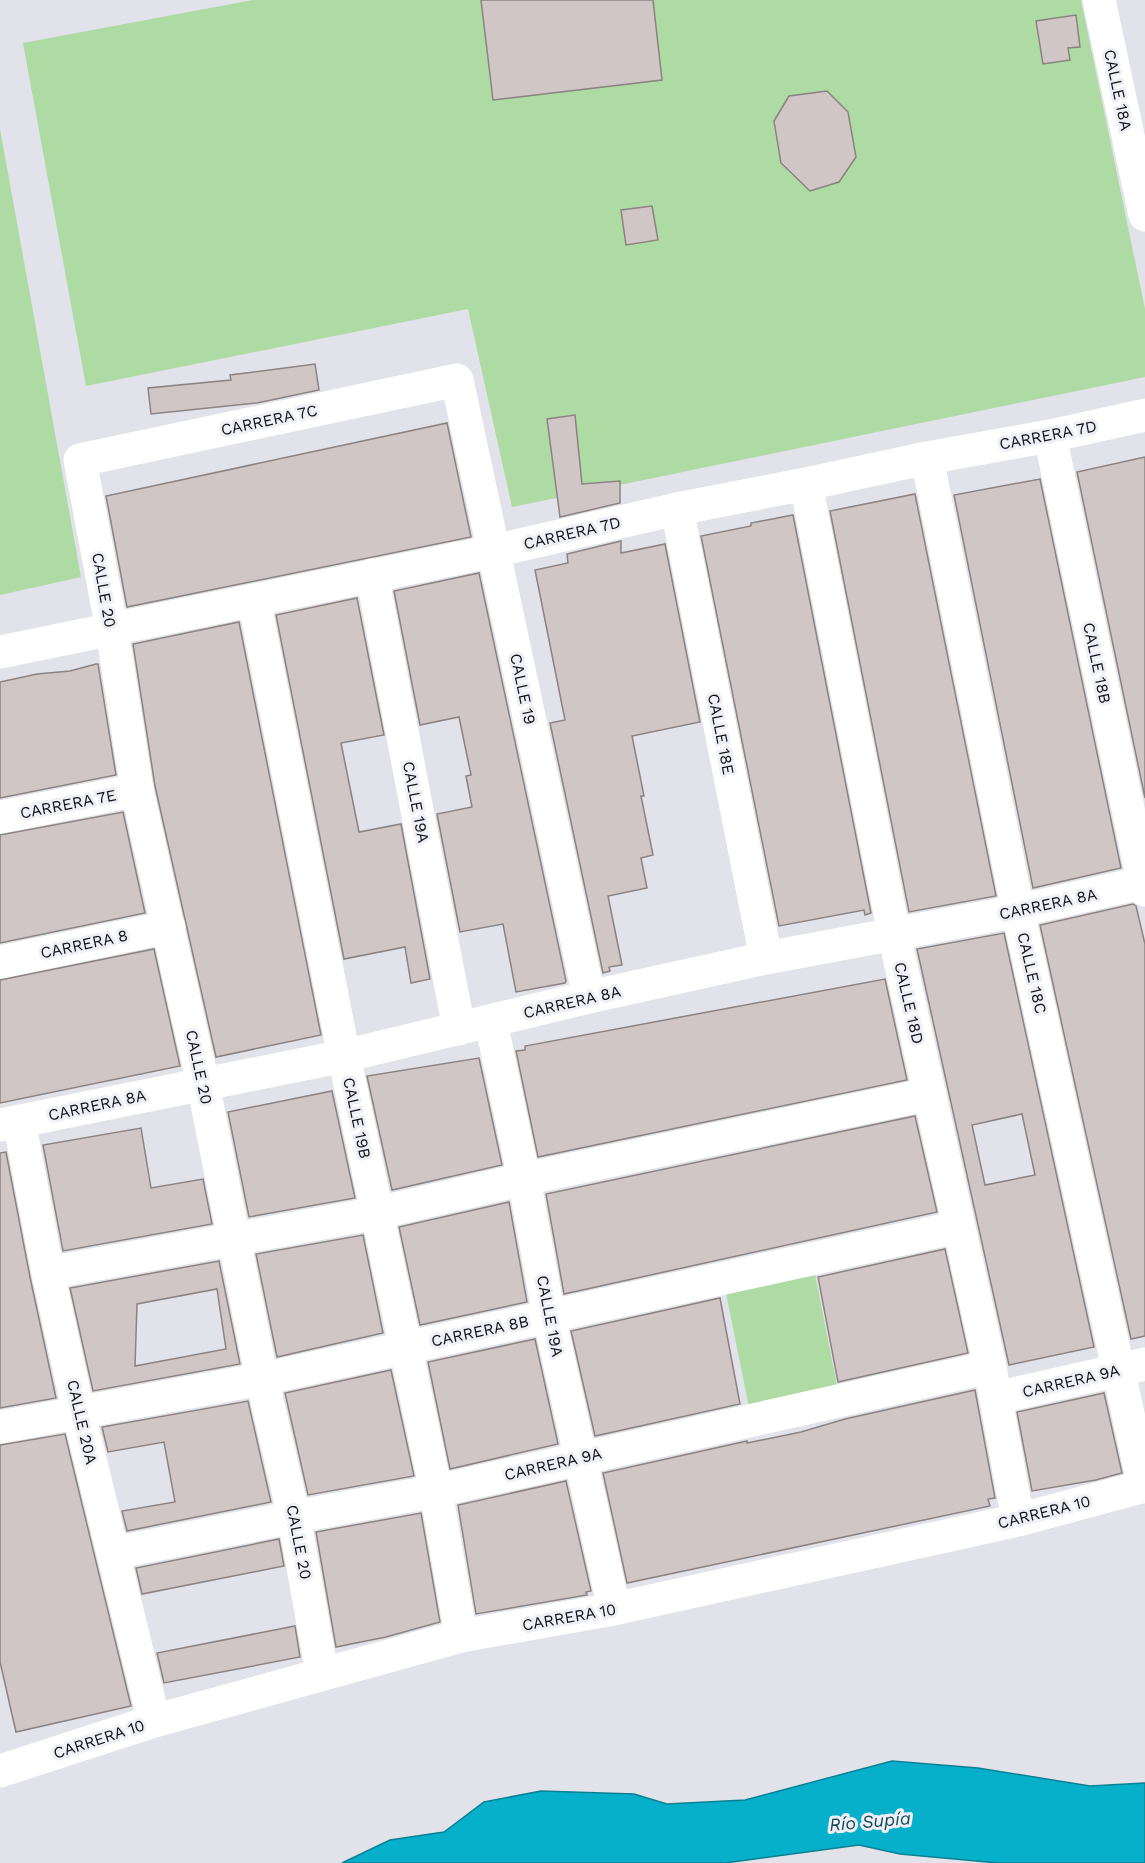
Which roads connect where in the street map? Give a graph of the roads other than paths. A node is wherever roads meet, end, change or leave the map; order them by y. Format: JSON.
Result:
{"nodes":[{"id":1,"x":1099,"y":0,"type":"edge"},
{"id":2,"x":1141,"y":179,"type":"edge"},
{"id":3,"x":1145,"y":215,"type":"edge"},
{"id":4,"x":457,"y":380,"type":"joint"},
{"id":5,"x":1145,"y":415,"type":"edge"},
{"id":6,"x":1050,"y":436,"type":"junction"},
{"id":7,"x":927,"y":458,"type":"junction"},
{"id":8,"x":80,"y":460,"type":"joint"},
{"id":9,"x":806,"y":484,"type":"junction"},
{"id":10,"x":677,"y":509,"type":"junction"},
{"id":11,"x":494,"y":551,"type":"junction"},
{"id":12,"x":372,"y":575,"type":"junction"},
{"id":13,"x":254,"y":600,"type":"junction"},
{"id":14,"x":112,"y":630,"type":"junction"},
{"id":15,"x":0,"y":652,"type":"edge"},
{"id":16,"x":137,"y":790,"type":"junction"},
{"id":17,"x":0,"y":817,"type":"edge"},
{"id":18,"x":1144,"y":885,"type":"edge"},
{"id":19,"x":1018,"y":911,"type":"junction"},
{"id":20,"x":169,"y":927,"type":"junction"},
{"id":21,"x":894,"y":934,"type":"junction"},
{"id":22,"x":766,"y":958,"type":"junction"},
{"id":23,"x":0,"y":962,"type":"edge"},
{"id":24,"x":589,"y":997,"type":"junction"},
{"id":25,"x":491,"y":1022,"type":"junction"},
{"id":26,"x":459,"y":1029,"type":"junction"},
{"id":27,"x":344,"y":1056,"type":"junction"},
{"id":28,"x":203,"y":1084,"type":"junction"},
{"id":29,"x":930,"y":1094,"type":"junction"},
{"id":30,"x":9,"y":1123,"type":"edge"},
{"id":31,"x":524,"y":1179,"type":"junction"},
{"id":32,"x":377,"y":1213,"type":"junction"},
{"id":33,"x":958,"y":1227,"type":"junction"},
{"id":34,"x":233,"y":1240,"type":"junction"},
{"id":35,"x":48,"y":1273,"type":"junction"},
{"id":36,"x":549,"y":1316,"type":"junction"},
{"id":37,"x":404,"y":1347,"type":"junction"},
{"id":38,"x":1132,"y":1367,"type":"edge"},
{"id":39,"x":262,"y":1379,"type":"junction"},
{"id":40,"x":993,"y":1383,"type":"junction"},
{"id":41,"x":79,"y":1414,"type":"junction"},
{"id":42,"x":0,"y":1427,"type":"edge"},
{"id":43,"x":580,"y":1458,"type":"junction"},
{"id":44,"x":1145,"y":1486,"type":"edge"},
{"id":45,"x":436,"y":1491,"type":"junction"},
{"id":46,"x":294,"y":1517,"type":"junction"},
{"id":47,"x":1018,"y":1520,"type":"junction"},
{"id":48,"x":114,"y":1553,"type":"junction"},
{"id":49,"x":614,"y":1609,"type":"junction"},
{"id":50,"x":461,"y":1635,"type":"junction"},
{"id":51,"x":322,"y":1673,"type":"junction"},
{"id":52,"x":154,"y":1721,"type":"junction"},
{"id":53,"x":1,"y":1765,"type":"edge"}],
"edges":[{"from":1,"to":2,"type":"street","name":"CALLE 18A"},
{"from":2,"to":3,"type":"street","name":"CALLE 18A"},
{"from":4,"to":8,"type":"street","name":"CARRERA 7C"},
{"from":4,"to":11,"type":"street","name":"CALLE 19"},
{"from":5,"to":6,"type":"street","name":"CARRERA 7D"},
{"from":6,"to":7,"type":"street","name":"CARRERA 7D"},
{"from":6,"to":18,"type":"street","name":"CALLE 18B"},
{"from":7,"to":9,"type":"street","name":"CARRERA 7D"},
{"from":7,"to":19,"type":"street","name":"CALLE 18C"},
{"from":8,"to":14,"type":"street","name":"CALLE 20"},
{"from":9,"to":10,"type":"street","name":"CARRERA 7D"},
{"from":9,"to":21,"type":"street","name":"CALLE 18D"},
{"from":10,"to":11,"type":"street","name":"CARRERA 7D"},
{"from":10,"to":22,"type":"street","name":"CALLE 18E"},
{"from":11,"to":12,"type":"street","name":"CARRERA 7D"},
{"from":11,"to":24,"type":"street","name":"CALLE 19"},
{"from":12,"to":13,"type":"street","name":"CARRERA 7D"},
{"from":12,"to":26,"type":"street","name":"CALLE 19A"},
{"from":13,"to":14,"type":"street","name":"CARRERA 7D"},
{"from":13,"to":27,"type":"street","name":"CALLE 19B"},
{"from":14,"to":15,"type":"street","name":"CARRERA 7D"},
{"from":14,"to":16,"type":"street","name":"CALLE 20"},
{"from":16,"to":17,"type":"street","name":"CARRERA 7E"},
{"from":16,"to":20,"type":"street","name":"CALLE 20"},
{"from":18,"to":19,"type":"street","name":"CARRERA 8A"},
{"from":19,"to":21,"type":"street","name":"CARRERA 8A"},
{"from":19,"to":38,"type":"street","name":"CALLE 18C"},
{"from":20,"to":23,"type":"street","name":"CARRERA 8"},
{"from":20,"to":28,"type":"street","name":"CALLE 20"},
{"from":21,"to":22,"type":"street","name":"CARRERA 8A"},
{"from":21,"to":29,"type":"street","name":"CALLE 18D"},
{"from":22,"to":24,"type":"street","name":"CARRERA 8A"},
{"from":24,"to":25,"type":"street","name":"CARRERA 8A"},
{"from":25,"to":26,"type":"street","name":"CARRERA 8A"},
{"from":25,"to":31,"type":"street","name":"CALLE 19A"},
{"from":26,"to":27,"type":"street","name":"CARRERA 8A"},
{"from":27,"to":28,"type":"street","name":"CARRERA 8A"},
{"from":27,"to":32,"type":"street","name":"CALLE 19B"},
{"from":28,"to":30,"type":"street","name":"CARRERA 8A"},
{"from":28,"to":34,"type":"street","name":"CALLE 20"},
{"from":29,"to":31,"type":"street"},
{"from":29,"to":33,"type":"street","name":"CALLE 18D"},
{"from":30,"to":35,"type":"street","name":"CALLE 20A"},
{"from":31,"to":32,"type":"street"},
{"from":31,"to":36,"type":"street","name":"CALLE 19A"},
{"from":32,"to":34,"type":"street"},
{"from":32,"to":37,"type":"street","name":"CALLE 19B"},
{"from":33,"to":36,"type":"street","name":"CARRERA 8B"},
{"from":33,"to":40,"type":"street","name":"CALLE 18D"},
{"from":34,"to":35,"type":"street"},
{"from":34,"to":39,"type":"street","name":"CALLE 20"},
{"from":35,"to":41,"type":"street","name":"CALLE 20A"},
{"from":36,"to":37,"type":"street","name":"CARRERA 8B"},
{"from":36,"to":43,"type":"street","name":"CALLE 19A"},
{"from":37,"to":39,"type":"street","name":"CARRERA 8B"},
{"from":37,"to":45,"type":"street","name":"CALLE 19B"},
{"from":38,"to":40,"type":"street","name":"CARRERA 9A"},
{"from":38,"to":44,"type":"street","name":"CALLE 18C"},
{"from":39,"to":41,"type":"street","name":"CARRERA 8B"},
{"from":39,"to":46,"type":"street","name":"CALLE 20"},
{"from":40,"to":43,"type":"street","name":"CARRERA 9A"},
{"from":40,"to":47,"type":"street","name":"CALLE 18D"},
{"from":41,"to":42,"type":"street","name":"CARRERA 8B"},
{"from":41,"to":48,"type":"street","name":"CALLE 20A"},
{"from":43,"to":45,"type":"street","name":"CARRERA 9A"},
{"from":43,"to":49,"type":"street","name":"CALLE 19A"},
{"from":44,"to":47,"type":"street","name":"CARRERA 10"},
{"from":45,"to":46,"type":"street","name":"CARRERA 9A"},
{"from":45,"to":50,"type":"street","name":"CALLE 19B"},
{"from":46,"to":48,"type":"street","name":"CARRERA 9A"},
{"from":46,"to":51,"type":"street","name":"CALLE 20"},
{"from":47,"to":49,"type":"street","name":"CARRERA 10"},
{"from":48,"to":52,"type":"street","name":"CALLE 20A"},
{"from":49,"to":50,"type":"street","name":"CARRERA 10"},
{"from":50,"to":51,"type":"street","name":"CARRERA 10"},
{"from":51,"to":52,"type":"street","name":"CARRERA 10"},
{"from":52,"to":53,"type":"street","name":"CARRERA 10"}]}
